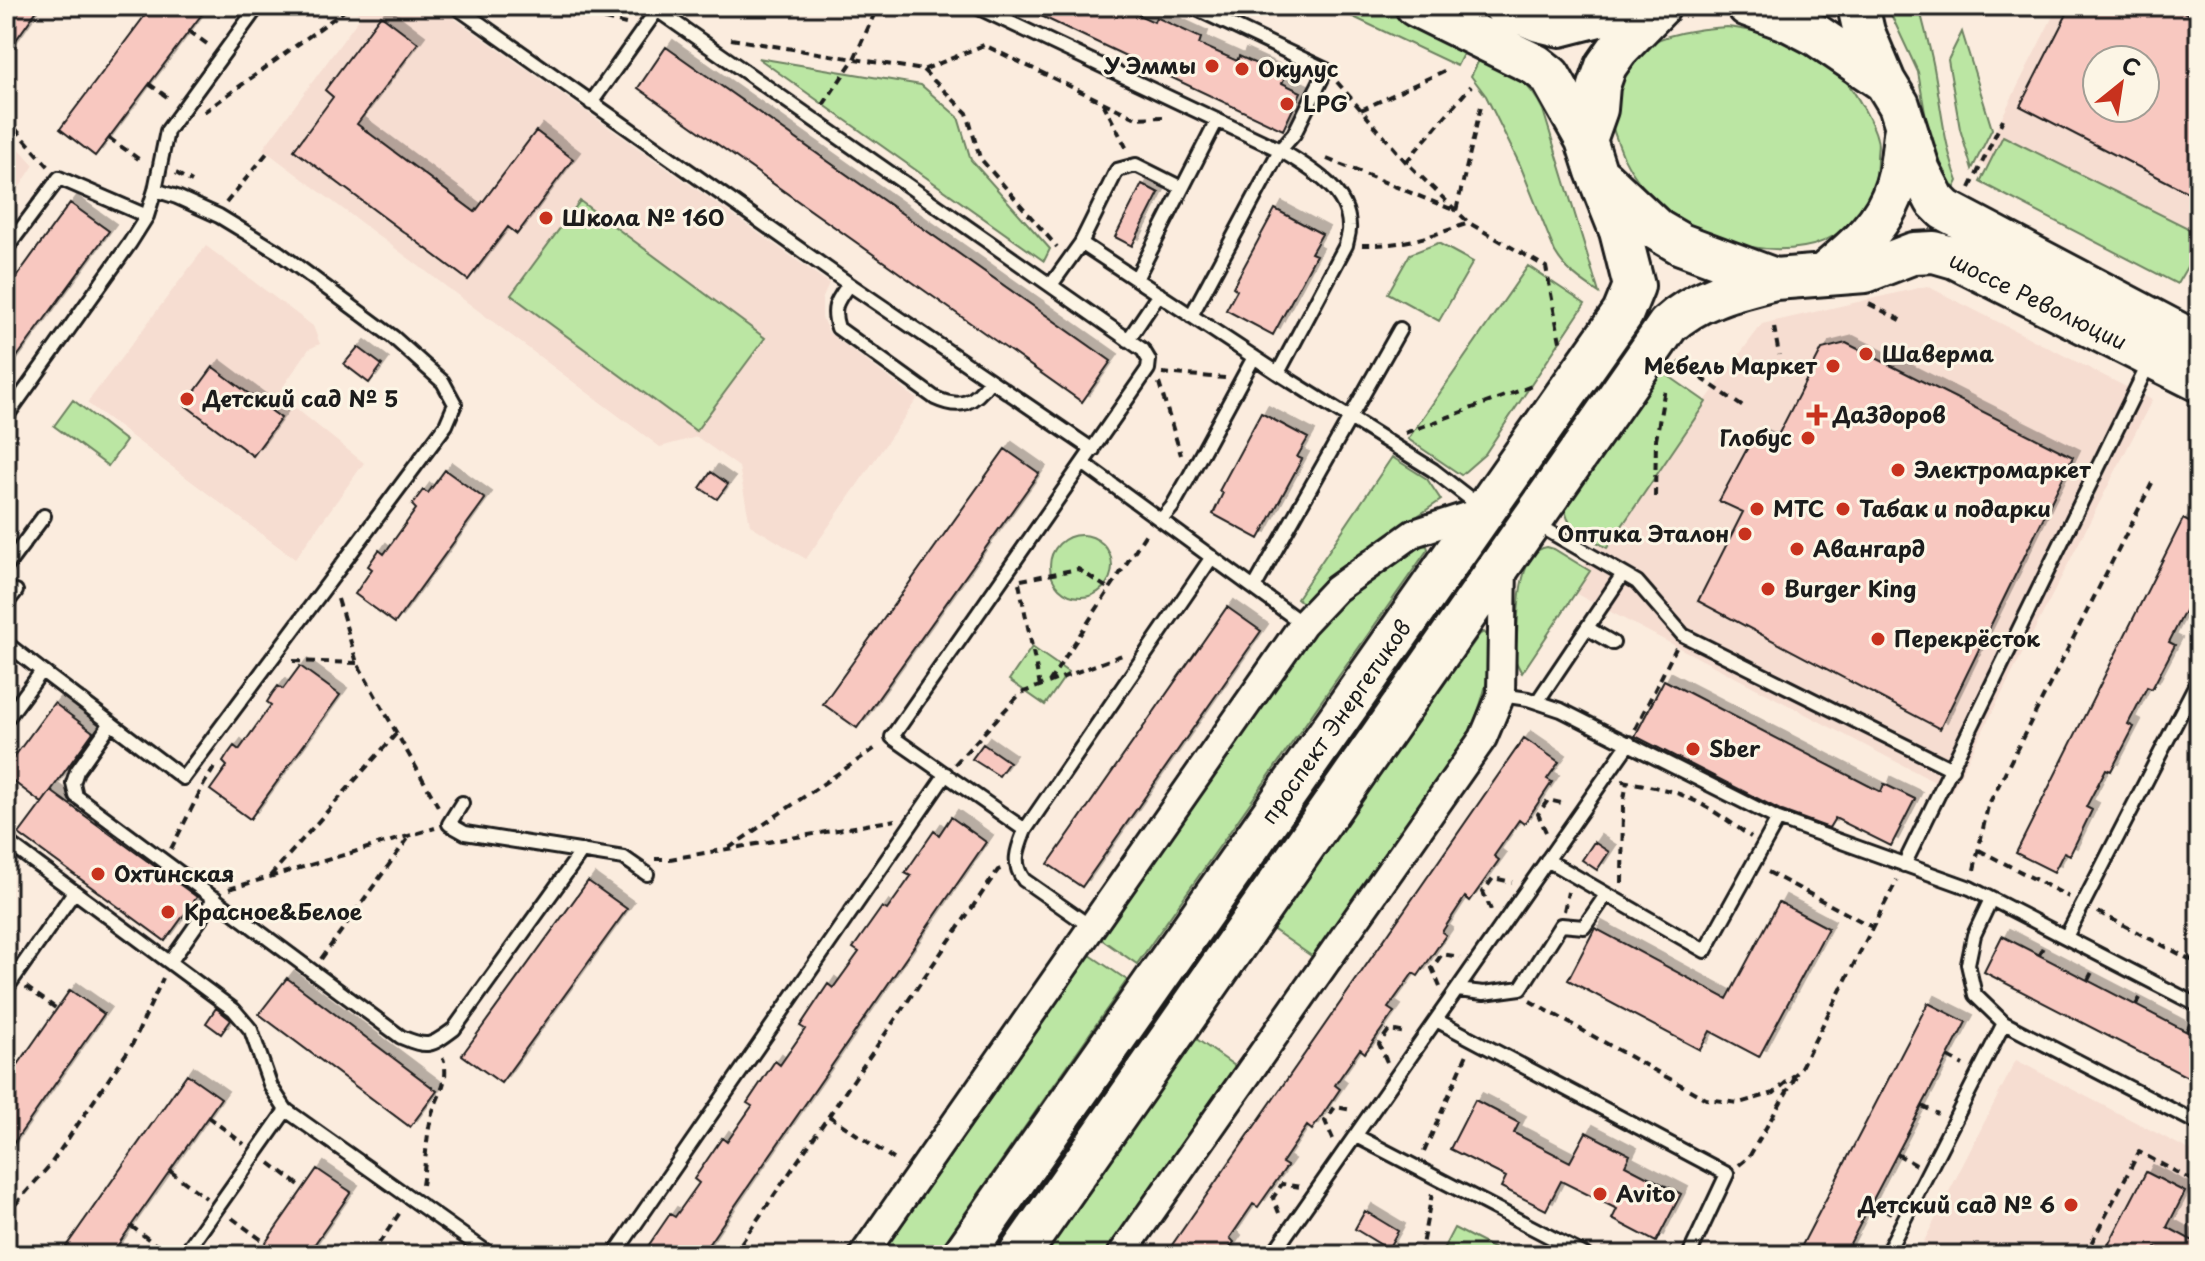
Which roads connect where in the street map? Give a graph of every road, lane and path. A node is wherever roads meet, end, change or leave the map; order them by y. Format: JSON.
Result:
{"nodes":[{"id":1,"x":258,"y":6,"type":"edge"},
{"id":2,"x":351,"y":6,"type":"edge"},
{"id":3,"x":455,"y":6,"type":"edge"},
{"id":4,"x":550,"y":6,"type":"edge"},
{"id":5,"x":878,"y":6,"type":"edge"},
{"id":6,"x":975,"y":6,"type":"edge"},
{"id":7,"x":1191,"y":6,"type":"edge"},
{"id":8,"x":1416,"y":6,"type":"edge"},
{"id":9,"x":1504,"y":6,"type":"edge"},
{"id":10,"x":1638,"y":6,"type":"edge"},
{"id":11,"x":1660,"y":6,"type":"edge"},
{"id":12,"x":1748,"y":6,"type":"edge"},
{"id":13,"x":1858,"y":6,"type":"edge"},
{"id":14,"x":644,"y":28,"type":"junction"},
{"id":15,"x":189,"y":31,"type":"dead end"},
{"id":16,"x":689,"y":32,"type":"junction"},
{"id":17,"x":222,"y":55,"type":"junction"},
{"id":18,"x":854,"y":59,"type":"junction"},
{"id":19,"x":1448,"y":69,"type":"dead end"},
{"id":20,"x":923,"y":70,"type":"junction"},
{"id":21,"x":1326,"y":70,"type":"junction"},
{"id":22,"x":1885,"y":82,"type":"junction"},
{"id":23,"x":149,"y":84,"type":"dead end"},
{"id":24,"x":1471,"y":86,"type":"dead end"},
{"id":25,"x":1102,"y":101,"type":"junction"},
{"id":26,"x":1482,"y":102,"type":"dead end"},
{"id":27,"x":591,"y":103,"type":"junction"},
{"id":28,"x":183,"y":109,"type":"junction"},
{"id":29,"x":1361,"y":110,"type":"junction"},
{"id":30,"x":199,"y":115,"type":"dead end"},
{"id":31,"x":6,"y":118,"type":"edge"},
{"id":32,"x":1212,"y":118,"type":"junction"},
{"id":33,"x":813,"y":119,"type":"junction"},
{"id":34,"x":2003,"y":119,"type":"dead end"},
{"id":35,"x":1904,"y":127,"type":"junction"},
{"id":36,"x":109,"y":138,"type":"dead end"},
{"id":37,"x":1280,"y":150,"type":"junction"},
{"id":38,"x":268,"y":152,"type":"dead end"},
{"id":39,"x":1591,"y":155,"type":"junction"},
{"id":40,"x":1326,"y":158,"type":"dead end"},
{"id":41,"x":1406,"y":162,"type":"junction"},
{"id":42,"x":1136,"y":165,"type":"junction"},
{"id":43,"x":160,"y":166,"type":"junction"},
{"id":44,"x":59,"y":178,"type":"junction"},
{"id":45,"x":1182,"y":188,"type":"junction"},
{"id":46,"x":1970,"y":188,"type":"dead end"},
{"id":47,"x":155,"y":190,"type":"junction"},
{"id":48,"x":1456,"y":211,"type":"junction"},
{"id":49,"x":147,"y":216,"type":"junction"},
{"id":50,"x":219,"y":216,"type":"junction"},
{"id":51,"x":1469,"y":223,"type":"junction"},
{"id":52,"x":1081,"y":243,"type":"junction"},
{"id":53,"x":1346,"y":245,"type":"junction"},
{"id":54,"x":6,"y":249,"type":"edge"},
{"id":55,"x":1069,"y":260,"type":"junction"},
{"id":56,"x":1824,"y":274,"type":"junction"},
{"id":57,"x":1136,"y":279,"type":"junction"},
{"id":58,"x":1775,"y":279,"type":"junction"},
{"id":59,"x":849,"y":284,"type":"junction"},
{"id":60,"x":1051,"y":285,"type":"junction"},
{"id":61,"x":1159,"y":294,"type":"junction"},
{"id":62,"x":1867,"y":303,"type":"dead end"},
{"id":63,"x":1191,"y":316,"type":"junction"},
{"id":64,"x":1903,"y":321,"type":"dead end"},
{"id":65,"x":1774,"y":327,"type":"dead end"},
{"id":66,"x":1400,"y":329,"type":"dead end"},
{"id":67,"x":1128,"y":340,"type":"junction"},
{"id":68,"x":2199,"y":344,"type":"edge"},
{"id":69,"x":1563,"y":353,"type":"dead end"},
{"id":70,"x":1779,"y":355,"type":"dead end"},
{"id":71,"x":1670,"y":356,"type":"dead end"},
{"id":72,"x":1254,"y":357,"type":"junction"},
{"id":73,"x":2152,"y":357,"type":"junction"},
{"id":74,"x":1677,"y":361,"type":"junction"},
{"id":75,"x":1673,"y":371,"type":"dead end"},
{"id":76,"x":1278,"y":373,"type":"junction"},
{"id":77,"x":1242,"y":379,"type":"junction"},
{"id":78,"x":990,"y":381,"type":"junction"},
{"id":79,"x":1668,"y":381,"type":"dead end"},
{"id":80,"x":2199,"y":381,"type":"edge"},
{"id":81,"x":1542,"y":382,"type":"dead end"},
{"id":82,"x":1746,"y":409,"type":"dead end"},
{"id":83,"x":6,"y":417,"type":"edge"},
{"id":84,"x":1351,"y":418,"type":"junction"},
{"id":85,"x":1403,"y":434,"type":"dead end"},
{"id":86,"x":1093,"y":450,"type":"junction"},
{"id":87,"x":1084,"y":464,"type":"junction"},
{"id":88,"x":1188,"y":479,"type":"junction"},
{"id":89,"x":2152,"y":483,"type":"dead end"},
{"id":90,"x":1655,"y":497,"type":"dead end"},
{"id":91,"x":1485,"y":510,"type":"junction"},
{"id":92,"x":44,"y":516,"type":"dead end"},
{"id":93,"x":1161,"y":520,"type":"junction"},
{"id":94,"x":1532,"y":521,"type":"junction"},
{"id":95,"x":1212,"y":557,"type":"junction"},
{"id":96,"x":1015,"y":562,"type":"junction"},
{"id":97,"x":1503,"y":562,"type":"junction"},
{"id":98,"x":6,"y":567,"type":"edge"},
{"id":99,"x":1623,"y":574,"type":"junction"},
{"id":100,"x":1019,"y":580,"type":"junction"},
{"id":101,"x":1254,"y":588,"type":"junction"},
{"id":102,"x":1109,"y":589,"type":"junction"},
{"id":103,"x":16,"y":591,"type":"dead end"},
{"id":104,"x":6,"y":604,"type":"edge"},
{"id":105,"x":329,"y":612,"type":"dead end"},
{"id":106,"x":1303,"y":624,"type":"junction"},
{"id":107,"x":1587,"y":628,"type":"junction"},
{"id":108,"x":1683,"y":635,"type":"junction"},
{"id":109,"x":6,"y":643,"type":"edge"},
{"id":110,"x":1153,"y":643,"type":"junction"},
{"id":111,"x":1613,"y":643,"type":"dead end"},
{"id":112,"x":302,"y":649,"type":"dead end"},
{"id":113,"x":293,"y":661,"type":"junction"},
{"id":114,"x":357,"y":663,"type":"junction"},
{"id":115,"x":42,"y":671,"type":"junction"},
{"id":116,"x":285,"y":671,"type":"dead end"},
{"id":117,"x":2199,"y":678,"type":"edge"},
{"id":118,"x":1048,"y":684,"type":"junction"},
{"id":119,"x":1040,"y":686,"type":"junction"},
{"id":120,"x":1501,"y":695,"type":"junction"},
{"id":121,"x":1537,"y":702,"type":"junction"},
{"id":122,"x":6,"y":720,"type":"edge"},
{"id":123,"x":111,"y":723,"type":"junction"},
{"id":124,"x":396,"y":734,"type":"junction"},
{"id":125,"x":892,"y":737,"type":"junction"},
{"id":126,"x":1629,"y":743,"type":"junction"},
{"id":127,"x":218,"y":763,"type":"dead end"},
{"id":128,"x":1952,"y":769,"type":"junction"},
{"id":129,"x":946,"y":774,"type":"junction"},
{"id":130,"x":1604,"y":778,"type":"junction"},
{"id":131,"x":1627,"y":782,"type":"junction"},
{"id":132,"x":462,"y":803,"type":"dead end"},
{"id":133,"x":1584,"y":807,"type":"junction"},
{"id":134,"x":917,"y":816,"type":"junction"},
{"id":135,"x":1778,"y":819,"type":"junction"},
{"id":136,"x":449,"y":824,"type":"junction"},
{"id":137,"x":1025,"y":830,"type":"junction"},
{"id":138,"x":410,"y":836,"type":"junction"},
{"id":139,"x":6,"y":841,"type":"edge"},
{"id":140,"x":1763,"y":845,"type":"junction"},
{"id":141,"x":727,"y":849,"type":"junction"},
{"id":142,"x":582,"y":851,"type":"junction"},
{"id":143,"x":1550,"y":855,"type":"junction"},
{"id":144,"x":624,"y":858,"type":"junction"},
{"id":145,"x":165,"y":861,"type":"junction"},
{"id":146,"x":1016,"y":863,"type":"junction"},
{"id":147,"x":1753,"y":865,"type":"junction"},
{"id":148,"x":1904,"y":865,"type":"junction"},
{"id":149,"x":647,"y":874,"type":"dead end"},
{"id":150,"x":1572,"y":874,"type":"junction"},
{"id":151,"x":270,"y":876,"type":"junction"},
{"id":152,"x":1530,"y":885,"type":"junction"},
{"id":153,"x":1970,"y":888,"type":"junction"},
{"id":154,"x":74,"y":892,"type":"junction"},
{"id":155,"x":1606,"y":895,"type":"junction"},
{"id":156,"x":215,"y":898,"type":"junction"},
{"id":157,"x":1991,"y":899,"type":"junction"},
{"id":158,"x":1621,"y":904,"type":"junction"},
{"id":159,"x":1561,"y":925,"type":"junction"},
{"id":160,"x":1091,"y":927,"type":"junction"},
{"id":161,"x":1872,"y":927,"type":"junction"},
{"id":162,"x":1499,"y":929,"type":"junction"},
{"id":163,"x":2066,"y":937,"type":"junction"},
{"id":164,"x":171,"y":961,"type":"junction"},
{"id":165,"x":312,"y":971,"type":"junction"},
{"id":166,"x":10,"y":983,"type":"edge"},
{"id":167,"x":1511,"y":989,"type":"junction"},
{"id":168,"x":1457,"y":990,"type":"junction"},
{"id":169,"x":2199,"y":1006,"type":"edge"},
{"id":170,"x":57,"y":1009,"type":"dead end"},
{"id":171,"x":1436,"y":1020,"type":"junction"},
{"id":172,"x":2004,"y":1023,"type":"junction"},
{"id":173,"x":438,"y":1041,"type":"junction"},
{"id":174,"x":1473,"y":1041,"type":"junction"},
{"id":175,"x":6,"y":1055,"type":"edge"},
{"id":176,"x":18,"y":1064,"type":"dead end"},
{"id":177,"x":1799,"y":1071,"type":"junction"},
{"id":178,"x":286,"y":1110,"type":"junction"},
{"id":179,"x":829,"y":1116,"type":"junction"},
{"id":180,"x":2199,"y":1124,"type":"edge"},
{"id":181,"x":1356,"y":1136,"type":"junction"},
{"id":182,"x":900,"y":1163,"type":"dead end"},
{"id":183,"x":1417,"y":1169,"type":"junction"},
{"id":184,"x":1727,"y":1174,"type":"junction"},
{"id":185,"x":1435,"y":1178,"type":"junction"},
{"id":186,"x":2199,"y":1184,"type":"edge"},
{"id":187,"x":414,"y":1200,"type":"junction"},
{"id":188,"x":6,"y":1215,"type":"edge"},
{"id":189,"x":131,"y":1226,"type":"dead end"},
{"id":190,"x":1276,"y":1254,"type":"edge"},
{"id":191,"x":170,"y":1255,"type":"edge"},
{"id":192,"x":184,"y":1255,"type":"edge"},
{"id":193,"x":371,"y":1255,"type":"edge"},
{"id":194,"x":491,"y":1255,"type":"edge"},
{"id":195,"x":614,"y":1255,"type":"edge"},
{"id":196,"x":733,"y":1255,"type":"edge"},
{"id":197,"x":863,"y":1255,"type":"edge"},
{"id":198,"x":963,"y":1255,"type":"edge"},
{"id":199,"x":1019,"y":1255,"type":"edge"},
{"id":200,"x":1121,"y":1255,"type":"edge"},
{"id":201,"x":1420,"y":1255,"type":"edge"},
{"id":202,"x":1585,"y":1255,"type":"edge"},
{"id":203,"x":1689,"y":1255,"type":"edge"},
{"id":204,"x":1886,"y":1255,"type":"edge"},
{"id":205,"x":2085,"y":1255,"type":"edge"}],
"edges":[{"from":1,"to":17,"type":"lane"},
{"from":2,"to":30,"type":"path"},
{"from":3,"to":27,"type":"lane"},
{"from":4,"to":14,"type":"path"},
{"from":5,"to":18,"type":"path"},
{"from":6,"to":32,"type":"lane"},
{"from":7,"to":21,"type":"lane"},
{"from":8,"to":39,"type":"main road","name":"шоссе Революции"},
{"from":9,"to":10,"type":"main road"},
{"from":11,"to":39,"type":"main road"},
{"from":12,"to":22,"type":"main road"},
{"from":13,"to":22,"type":"main road"},
{"from":14,"to":16,"type":"lane"},
{"from":14,"to":27,"type":"lane"},
{"from":15,"to":17,"type":"path"},
{"from":16,"to":18,"type":"path"},
{"from":16,"to":33,"type":"lane"},
{"from":17,"to":28,"type":"lane"},
{"from":18,"to":20,"type":"path"},
{"from":18,"to":33,"type":"path"},
{"from":19,"to":29,"type":"path"},
{"from":20,"to":25,"type":"path"},
{"from":20,"to":55,"type":"path"},
{"from":21,"to":29,"type":"path"},
{"from":21,"to":37,"type":"lane"},
{"from":22,"to":35,"type":"main road","name":"шоссе Революции"},
{"from":23,"to":28,"type":"path"},
{"from":24,"to":41,"type":"path"},
{"from":25,"to":32,"type":"path"},
{"from":25,"to":42,"type":"path"},
{"from":26,"to":48,"type":"path"},
{"from":27,"to":59,"type":"lane"},
{"from":28,"to":43,"type":"lane"},
{"from":29,"to":41,"type":"path"},
{"from":31,"to":44,"type":"path"},
{"from":32,"to":37,"type":"lane"},
{"from":32,"to":45,"type":"lane"},
{"from":33,"to":60,"type":"lane"},
{"from":34,"to":46,"type":"path"},
{"from":35,"to":56,"type":"main road","name":"шоссе Революции"},
{"from":35,"to":68,"type":"main road","name":"шоссе Революции"},
{"from":36,"to":43,"type":"path"},
{"from":37,"to":53,"type":"lane"},
{"from":37,"to":63,"type":"lane"},
{"from":38,"to":50,"type":"path"},
{"from":39,"to":58,"type":"main road","name":"шоссе Революции"},
{"from":39,"to":91,"type":"main road","name":"проспект Энергетиков"},
{"from":40,"to":48,"type":"path"},
{"from":41,"to":48,"type":"path"},
{"from":42,"to":45,"type":"lane"},
{"from":42,"to":52,"type":"lane"},
{"from":43,"to":47,"type":"lane"},
{"from":44,"to":49,"type":"lane"},
{"from":44,"to":54,"type":"lane"},
{"from":45,"to":57,"type":"lane"},
{"from":47,"to":49,"type":"lane"},
{"from":47,"to":50,"type":"lane"},
{"from":48,"to":51,"type":"path"},
{"from":49,"to":83,"type":"lane"},
{"from":50,"to":123,"type":"lane"},
{"from":51,"to":53,"type":"path"},
{"from":51,"to":69,"type":"path"},
{"from":52,"to":55,"type":"lane"},
{"from":52,"to":57,"type":"lane"},
{"from":53,"to":76,"type":"lane"},
{"from":55,"to":60,"type":"lane"},
{"from":56,"to":58,"type":"main road","name":"шоссе Революции"},
{"from":56,"to":73,"type":"main road","name":"шоссе Революции"},
{"from":57,"to":61,"type":"lane"},
{"from":58,"to":94,"type":"main road","name":"проспект Энергетиков"},
{"from":59,"to":78,"type":"lane"},
{"from":59,"to":78,"type":"lane"},
{"from":60,"to":67,"type":"lane"},
{"from":61,"to":63,"type":"lane"},
{"from":61,"to":67,"type":"lane"},
{"from":62,"to":64,"type":"path"},
{"from":63,"to":72,"type":"lane"},
{"from":65,"to":70,"type":"path"},
{"from":66,"to":84,"type":"lane"},
{"from":67,"to":86,"type":"lane"},
{"from":71,"to":74,"type":"path"},
{"from":72,"to":76,"type":"lane"},
{"from":72,"to":77,"type":"lane"},
{"from":73,"to":80,"type":"main road","name":"шоссе Революции"},
{"from":73,"to":128,"type":"lane"},
{"from":74,"to":75,"type":"path"},
{"from":74,"to":82,"type":"path"},
{"from":76,"to":84,"type":"lane"},
{"from":77,"to":88,"type":"lane"},
{"from":77,"to":88,"type":"path"},
{"from":78,"to":86,"type":"lane"},
{"from":79,"to":90,"type":"path"},
{"from":81,"to":85,"type":"path"},
{"from":84,"to":91,"type":"lane"},
{"from":84,"to":101,"type":"lane"},
{"from":86,"to":87,"type":"lane"},
{"from":87,"to":93,"type":"lane"},
{"from":87,"to":96,"type":"lane"},
{"from":88,"to":93,"type":"lane"},
{"from":89,"to":153,"type":"path"},
{"from":91,"to":106,"type":"street"},
{"from":91,"to":198,"type":"main road","name":"проспект Энергетиков"},
{"from":92,"to":98,"type":"lane"},
{"from":93,"to":95,"type":"lane"},
{"from":93,"to":102,"type":"path"},
{"from":94,"to":97,"type":"main road","name":"проспект Энергетиков"},
{"from":94,"to":99,"type":"lane"},
{"from":95,"to":101,"type":"lane"},
{"from":95,"to":110,"type":"lane"},
{"from":96,"to":100,"type":"path"},
{"from":96,"to":125,"type":"lane"},
{"from":97,"to":120,"type":"street"},
{"from":97,"to":199,"type":"main road","name":"проспект Энергетиков"},
{"from":99,"to":107,"type":"lane"},
{"from":99,"to":108,"type":"lane"},
{"from":100,"to":102,"type":"path"},
{"from":100,"to":119,"type":"path"},
{"from":101,"to":106,"type":"lane"},
{"from":102,"to":118,"type":"path"},
{"from":103,"to":104,"type":"lane"},
{"from":105,"to":114,"type":"path"},
{"from":106,"to":160,"type":"street"},
{"from":107,"to":111,"type":"lane"},
{"from":107,"to":121,"type":"lane"},
{"from":108,"to":126,"type":"path"},
{"from":108,"to":128,"type":"lane"},
{"from":109,"to":115,"type":"lane"},
{"from":110,"to":118,"type":"path"},
{"from":110,"to":137,"type":"lane"},
{"from":112,"to":113,"type":"path"},
{"from":113,"to":114,"type":"path"},
{"from":113,"to":116,"type":"path"},
{"from":114,"to":124,"type":"path"},
{"from":115,"to":122,"type":"lane"},
{"from":115,"to":123,"type":"lane"},
{"from":117,"to":163,"type":"lane"},
{"from":118,"to":119,"type":"path"},
{"from":119,"to":129,"type":"path"},
{"from":120,"to":121,"type":"lane"},
{"from":120,"to":200,"type":"street"},
{"from":121,"to":126,"type":"lane"},
{"from":123,"to":145,"type":"lane"},
{"from":124,"to":136,"type":"path"},
{"from":124,"to":151,"type":"path"},
{"from":125,"to":129,"type":"lane"},
{"from":125,"to":141,"type":"path"},
{"from":126,"to":130,"type":"lane"},
{"from":126,"to":135,"type":"lane"},
{"from":127,"to":145,"type":"path"},
{"from":128,"to":148,"type":"lane"},
{"from":129,"to":134,"type":"lane"},
{"from":129,"to":137,"type":"lane"},
{"from":130,"to":131,"type":"path"},
{"from":130,"to":133,"type":"lane"},
{"from":131,"to":140,"type":"path"},
{"from":131,"to":158,"type":"path"},
{"from":132,"to":136,"type":"lane"},
{"from":133,"to":143,"type":"lane"},
{"from":133,"to":143,"type":"path"},
{"from":134,"to":141,"type":"path"},
{"from":134,"to":195,"type":"lane"},
{"from":135,"to":140,"type":"lane"},
{"from":135,"to":148,"type":"lane"},
{"from":136,"to":138,"type":"path"},
{"from":136,"to":142,"type":"lane"},
{"from":137,"to":146,"type":"lane"},
{"from":138,"to":151,"type":"path"},
{"from":138,"to":165,"type":"path"},
{"from":139,"to":154,"type":"lane"},
{"from":140,"to":147,"type":"lane"},
{"from":141,"to":144,"type":"path"},
{"from":142,"to":144,"type":"lane"},
{"from":142,"to":173,"type":"lane"},
{"from":143,"to":150,"type":"lane"},
{"from":143,"to":152,"type":"lane"},
{"from":144,"to":149,"type":"lane"},
{"from":145,"to":156,"type":"lane"},
{"from":146,"to":160,"type":"lane"},
{"from":146,"to":179,"type":"path"},
{"from":147,"to":158,"type":"lane"},
{"from":147,"to":161,"type":"path"},
{"from":148,"to":153,"type":"lane"},
{"from":148,"to":161,"type":"path"},
{"from":150,"to":155,"type":"lane"},
{"from":150,"to":159,"type":"path"},
{"from":151,"to":156,"type":"path"},
{"from":152,"to":162,"type":"lane"},
{"from":152,"to":162,"type":"path"},
{"from":153,"to":157,"type":"lane"},
{"from":154,"to":164,"type":"lane"},
{"from":154,"to":166,"type":"lane"},
{"from":155,"to":158,"type":"lane"},
{"from":155,"to":159,"type":"lane"},
{"from":156,"to":164,"type":"lane"},
{"from":156,"to":165,"type":"lane"},
{"from":157,"to":163,"type":"lane"},
{"from":157,"to":172,"type":"lane"},
{"from":159,"to":167,"type":"lane"},
{"from":160,"to":197,"type":"street"},
{"from":161,"to":177,"type":"path"},
{"from":162,"to":168,"type":"lane"},
{"from":163,"to":169,"type":"lane"},
{"from":164,"to":178,"type":"lane"},
{"from":164,"to":188,"type":"path"},
{"from":165,"to":173,"type":"lane"},
{"from":166,"to":170,"type":"path"},
{"from":167,"to":168,"type":"lane"},
{"from":167,"to":177,"type":"path"},
{"from":168,"to":171,"type":"lane"},
{"from":171,"to":174,"type":"lane"},
{"from":171,"to":181,"type":"lane"},
{"from":172,"to":180,"type":"lane"},
{"from":172,"to":204,"type":"lane"},
{"from":173,"to":187,"type":"path"},
{"from":174,"to":183,"type":"path"},
{"from":174,"to":184,"type":"lane"},
{"from":175,"to":176,"type":"path"},
{"from":177,"to":184,"type":"path"},
{"from":178,"to":187,"type":"lane"},
{"from":178,"to":192,"type":"lane"},
{"from":179,"to":182,"type":"path"},
{"from":179,"to":196,"type":"path"},
{"from":181,"to":183,"type":"lane"},
{"from":181,"to":190,"type":"lane"},
{"from":183,"to":185,"type":"lane"},
{"from":184,"to":203,"type":"lane"},
{"from":185,"to":201,"type":"path"},
{"from":185,"to":202,"type":"lane"},
{"from":186,"to":205,"type":"path"},
{"from":187,"to":193,"type":"path"},
{"from":187,"to":194,"type":"lane"},
{"from":189,"to":191,"type":"path"}]}
